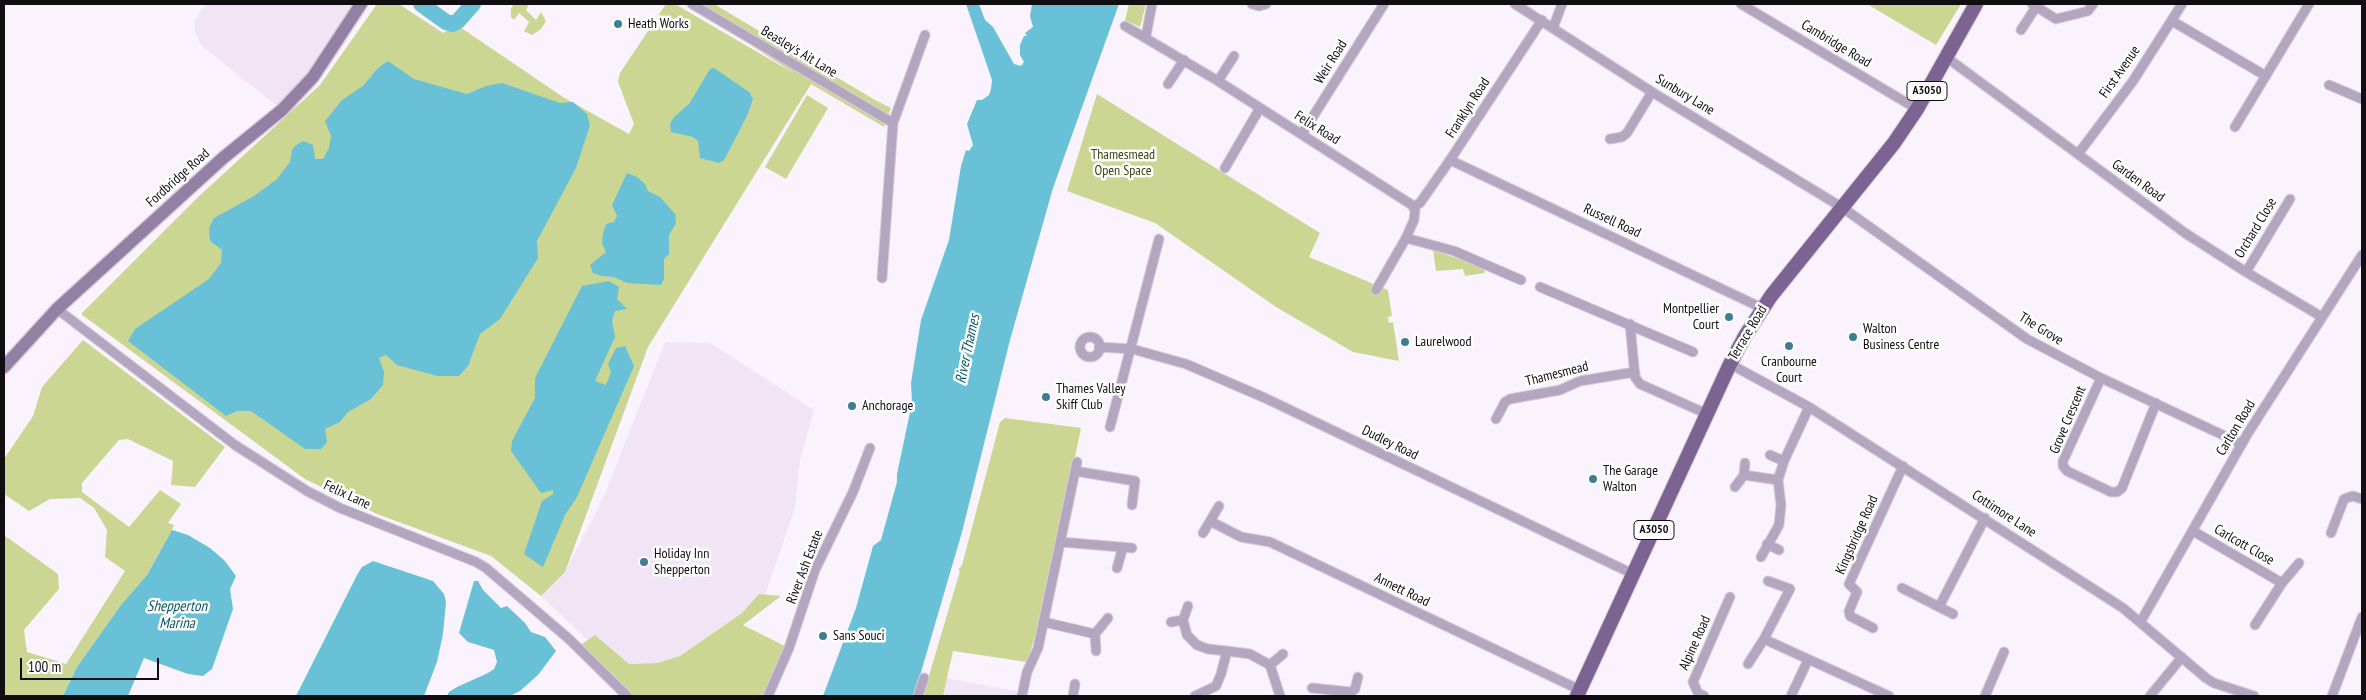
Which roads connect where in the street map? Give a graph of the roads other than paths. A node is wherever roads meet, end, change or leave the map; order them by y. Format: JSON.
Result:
{"nodes":[{"id":1,"x":361,"y":4,"type":"edge"},
{"id":2,"x":692,"y":4,"type":"edge"},
{"id":3,"x":1152,"y":4,"type":"edge"},
{"id":4,"x":1252,"y":4,"type":"edge"},
{"id":5,"x":1266,"y":4,"type":"edge"},
{"id":6,"x":1384,"y":4,"type":"edge"},
{"id":7,"x":1515,"y":4,"type":"edge"},
{"id":8,"x":1562,"y":4,"type":"edge"},
{"id":9,"x":1741,"y":4,"type":"edge"},
{"id":10,"x":1976,"y":4,"type":"edge"},
{"id":11,"x":2093,"y":4,"type":"edge"},
{"id":12,"x":2182,"y":4,"type":"edge"},
{"id":13,"x":2309,"y":4,"type":"edge"},
{"id":14,"x":2035,"y":5,"type":"edge"},
{"id":15,"x":1542,"y":20,"type":"junction"},
{"id":16,"x":2172,"y":21,"type":"junction"},
{"id":17,"x":1126,"y":26,"type":"dead end"},
{"id":18,"x":1554,"y":28,"type":"junction"},
{"id":19,"x":2021,"y":30,"type":"dead end"},
{"id":20,"x":925,"y":35,"type":"dead end"},
{"id":21,"x":1146,"y":36,"type":"junction"},
{"id":22,"x":1234,"y":56,"type":"dead end"},
{"id":23,"x":1946,"y":57,"type":"junction"},
{"id":24,"x":1184,"y":60,"type":"junction"},
{"id":25,"x":2266,"y":76,"type":"junction"},
{"id":26,"x":1218,"y":81,"type":"junction"},
{"id":27,"x":1168,"y":84,"type":"dead end"},
{"id":28,"x":2329,"y":84,"type":"dead end"},
{"id":29,"x":1652,"y":92,"type":"junction"},
{"id":30,"x":2362,"y":98,"type":"edge"},
{"id":31,"x":1260,"y":108,"type":"junction"},
{"id":32,"x":1917,"y":109,"type":"junction"},
{"id":33,"x":892,"y":123,"type":"junction"},
{"id":34,"x":2235,"y":127,"type":"dead end"},
{"id":35,"x":1302,"y":134,"type":"junction"},
{"id":36,"x":1610,"y":139,"type":"dead end"},
{"id":37,"x":2078,"y":154,"type":"junction"},
{"id":38,"x":1450,"y":160,"type":"junction"},
{"id":39,"x":1225,"y":168,"type":"dead end"},
{"id":40,"x":2290,"y":199,"type":"dead end"},
{"id":41,"x":1413,"y":207,"type":"junction"},
{"id":42,"x":1843,"y":208,"type":"junction"},
{"id":43,"x":1406,"y":238,"type":"junction"},
{"id":44,"x":1159,"y":239,"type":"dead end"},
{"id":45,"x":2362,"y":255,"type":"edge"},
{"id":46,"x":2246,"y":272,"type":"junction"},
{"id":47,"x":882,"y":278,"type":"dead end"},
{"id":48,"x":1521,"y":280,"type":"dead end"},
{"id":49,"x":1540,"y":287,"type":"dead end"},
{"id":50,"x":1376,"y":290,"type":"dead end"},
{"id":51,"x":57,"y":308,"type":"junction"},
{"id":52,"x":1762,"y":308,"type":"junction"},
{"id":53,"x":2322,"y":316,"type":"junction"},
{"id":54,"x":1630,"y":324,"type":"junction"},
{"id":55,"x":1100,"y":347,"type":"dead end"},
{"id":56,"x":1132,"y":349,"type":"junction"},
{"id":57,"x":1693,"y":352,"type":"dead end"},
{"id":58,"x":1730,"y":364,"type":"junction"},
{"id":59,"x":4,"y":367,"type":"edge"},
{"id":60,"x":1635,"y":372,"type":"junction"},
{"id":61,"x":2101,"y":378,"type":"junction"},
{"id":62,"x":2156,"y":404,"type":"junction"},
{"id":63,"x":1809,"y":407,"type":"junction"},
{"id":64,"x":1707,"y":414,"type":"junction"},
{"id":65,"x":1496,"y":419,"type":"dead end"},
{"id":66,"x":1110,"y":427,"type":"dead end"},
{"id":67,"x":2242,"y":444,"type":"junction"},
{"id":68,"x":870,"y":448,"type":"dead end"},
{"id":69,"x":1770,"y":455,"type":"dead end"},
{"id":70,"x":1784,"y":460,"type":"junction"},
{"id":71,"x":1077,"y":462,"type":"dead end"},
{"id":72,"x":1745,"y":463,"type":"dead end"},
{"id":73,"x":1903,"y":466,"type":"junction"},
{"id":74,"x":1075,"y":471,"type":"junction"},
{"id":75,"x":1744,"y":476,"type":"junction"},
{"id":76,"x":1778,"y":480,"type":"junction"},
{"id":77,"x":1735,"y":487,"type":"dead end"},
{"id":78,"x":2362,"y":499,"type":"edge"},
{"id":79,"x":1132,"y":505,"type":"dead end"},
{"id":80,"x":1219,"y":506,"type":"dead end"},
{"id":81,"x":1985,"y":518,"type":"junction"},
{"id":82,"x":1210,"y":521,"type":"junction"},
{"id":83,"x":2192,"y":531,"type":"junction"},
{"id":84,"x":1203,"y":533,"type":"dead end"},
{"id":85,"x":2331,"y":533,"type":"dead end"},
{"id":86,"x":1061,"y":542,"type":"junction"},
{"id":87,"x":1766,"y":544,"type":"junction"},
{"id":88,"x":1779,"y":550,"type":"dead end"},
{"id":89,"x":1761,"y":557,"type":"dead end"},
{"id":90,"x":2299,"y":563,"type":"dead end"},
{"id":91,"x":1117,"y":568,"type":"dead end"},
{"id":92,"x":1633,"y":574,"type":"junction"},
{"id":93,"x":1768,"y":582,"type":"dead end"},
{"id":94,"x":2282,"y":583,"type":"junction"},
{"id":95,"x":1902,"y":588,"type":"dead end"},
{"id":96,"x":1730,"y":596,"type":"dead end"},
{"id":97,"x":1188,"y":606,"type":"dead end"},
{"id":98,"x":1940,"y":607,"type":"junction"},
{"id":99,"x":1953,"y":614,"type":"dead end"},
{"id":100,"x":2362,"y":617,"type":"edge"},
{"id":101,"x":1108,"y":618,"type":"dead end"},
{"id":102,"x":1183,"y":620,"type":"junction"},
{"id":103,"x":2141,"y":621,"type":"junction"},
{"id":104,"x":1044,"y":622,"type":"junction"},
{"id":105,"x":1171,"y":622,"type":"dead end"},
{"id":106,"x":2256,"y":625,"type":"dead end"},
{"id":107,"x":1873,"y":628,"type":"dead end"},
{"id":108,"x":1095,"y":634,"type":"junction"},
{"id":109,"x":1764,"y":639,"type":"junction"},
{"id":110,"x":1096,"y":651,"type":"dead end"},
{"id":111,"x":1227,"y":651,"type":"junction"},
{"id":112,"x":2004,"y":652,"type":"dead end"},
{"id":113,"x":1283,"y":654,"type":"dead end"},
{"id":114,"x":2182,"y":657,"type":"junction"},
{"id":115,"x":1808,"y":660,"type":"junction"},
{"id":116,"x":1748,"y":664,"type":"dead end"},
{"id":117,"x":1270,"y":665,"type":"junction"},
{"id":118,"x":1358,"y":677,"type":"dead end"},
{"id":119,"x":924,"y":678,"type":"dead end"},
{"id":120,"x":1075,"y":684,"type":"dead end"},
{"id":121,"x":1312,"y":688,"type":"dead end"},
{"id":122,"x":1327,"y":693,"type":"edge"},
{"id":123,"x":1579,"y":693,"type":"edge"},
{"id":124,"x":2232,"y":693,"type":"edge"},
{"id":125,"x":1885,"y":695,"type":"edge"},
{"id":126,"x":627,"y":696,"type":"edge"},
{"id":127,"x":768,"y":696,"type":"edge"},
{"id":128,"x":918,"y":696,"type":"edge"},
{"id":129,"x":1022,"y":696,"type":"edge"},
{"id":130,"x":1073,"y":696,"type":"edge"},
{"id":131,"x":1195,"y":696,"type":"edge"},
{"id":132,"x":1280,"y":696,"type":"edge"},
{"id":133,"x":1704,"y":696,"type":"edge"},
{"id":134,"x":1791,"y":696,"type":"edge"},
{"id":135,"x":1986,"y":696,"type":"edge"},
{"id":136,"x":2150,"y":696,"type":"edge"},
{"id":137,"x":2254,"y":696,"type":"edge"},
{"id":138,"x":2332,"y":696,"type":"edge"}],
"edges":[{"from":1,"to":51,"type":"street","name":"Fordbridge Road"},
{"from":2,"to":33,"type":"street","name":"Beasley's Ait Lane"},
{"from":3,"to":21,"type":"street"},
{"from":4,"to":5,"type":"street"},
{"from":6,"to":35,"type":"street","name":"Weir Road"},
{"from":7,"to":15,"type":"street","name":"Sunbury Lane"},
{"from":8,"to":18,"type":"street"},
{"from":9,"to":32,"type":"street","name":"Cambridge Road"},
{"from":10,"to":23,"type":"main road","name":"Terrace Road","number":"A3050"},
{"from":11,"to":14,"type":"street"},
{"from":12,"to":16,"type":"street","name":"First Avenue"},
{"from":13,"to":25,"type":"street"},
{"from":14,"to":19,"type":"street"},
{"from":15,"to":18,"type":"street","name":"Sunbury Lane"},
{"from":15,"to":38,"type":"street","name":"Franklyn Road"},
{"from":16,"to":25,"type":"street"},
{"from":16,"to":37,"type":"street","name":"First Avenue"},
{"from":17,"to":21,"type":"street","name":"Felix Road"},
{"from":18,"to":29,"type":"street","name":"Sunbury Lane"},
{"from":20,"to":33,"type":"street"},
{"from":21,"to":24,"type":"street","name":"Felix Road"},
{"from":22,"to":26,"type":"street"},
{"from":23,"to":32,"type":"main road","name":"Terrace Road","number":"A3050"},
{"from":23,"to":37,"type":"street","name":"Garden Road"},
{"from":24,"to":26,"type":"street","name":"Felix Road"},
{"from":24,"to":27,"type":"street"},
{"from":25,"to":34,"type":"street"},
{"from":26,"to":31,"type":"street","name":"Felix Road"},
{"from":28,"to":30,"type":"street"},
{"from":29,"to":36,"type":"street"},
{"from":29,"to":42,"type":"street","name":"Sunbury Lane"},
{"from":31,"to":35,"type":"street","name":"Felix Road"},
{"from":31,"to":39,"type":"street"},
{"from":32,"to":42,"type":"main road","name":"Terrace Road","number":"A3050"},
{"from":33,"to":47,"type":"street"},
{"from":35,"to":41,"type":"street","name":"Felix Road"},
{"from":37,"to":46,"type":"street","name":"Garden Road"},
{"from":38,"to":41,"type":"street","name":"Franklyn Road"},
{"from":38,"to":52,"type":"street","name":"Russell Road"},
{"from":40,"to":46,"type":"street","name":"Orchard Close"},
{"from":41,"to":43,"type":"street"},
{"from":42,"to":52,"type":"main road","name":"Terrace Road","number":"A3050"},
{"from":42,"to":61,"type":"street","name":"The Grove"},
{"from":43,"to":48,"type":"street"},
{"from":43,"to":50,"type":"street"},
{"from":44,"to":56,"type":"street"},
{"from":45,"to":53,"type":"street","name":"Carlton Road"},
{"from":46,"to":53,"type":"street","name":"Garden Road"},
{"from":49,"to":54,"type":"street"},
{"from":51,"to":59,"type":"street","name":"Fordbridge Road"},
{"from":51,"to":126,"type":"street","name":"Felix Lane"},
{"from":52,"to":58,"type":"main road","name":"Terrace Road","number":"A3050"},
{"from":53,"to":67,"type":"street","name":"Carlton Road"},
{"from":54,"to":57,"type":"street"},
{"from":54,"to":60,"type":"street"},
{"from":55,"to":56,"type":"street","name":"Dudley Road"},
{"from":56,"to":66,"type":"street"},
{"from":56,"to":92,"type":"street","name":"Dudley Road"},
{"from":58,"to":63,"type":"street","name":"Cottimore Lane"},
{"from":58,"to":64,"type":"main road","name":"Terrace Road","number":"A3050"},
{"from":60,"to":64,"type":"street"},
{"from":60,"to":65,"type":"street","name":"Thamesmead"},
{"from":61,"to":62,"type":"street","name":"The Grove"},
{"from":61,"to":62,"type":"street","name":"Grove Crescent"},
{"from":62,"to":67,"type":"street","name":"The Grove"},
{"from":63,"to":70,"type":"street"},
{"from":63,"to":73,"type":"street","name":"Cottimore Lane"},
{"from":64,"to":92,"type":"main road","name":"Terrace Road","number":"A3050"},
{"from":67,"to":83,"type":"street","name":"Carlton Road"},
{"from":68,"to":127,"type":"street","name":"River Ash Estate"},
{"from":69,"to":70,"type":"street"},
{"from":70,"to":76,"type":"street"},
{"from":71,"to":74,"type":"street"},
{"from":72,"to":75,"type":"street"},
{"from":73,"to":81,"type":"street","name":"Cottimore Lane"},
{"from":73,"to":107,"type":"street","name":"Kingsbridge Road"},
{"from":74,"to":79,"type":"street"},
{"from":74,"to":86,"type":"street"},
{"from":75,"to":76,"type":"street"},
{"from":75,"to":77,"type":"street"},
{"from":76,"to":87,"type":"street"},
{"from":78,"to":85,"type":"street"},
{"from":80,"to":82,"type":"street"},
{"from":81,"to":98,"type":"street"},
{"from":81,"to":103,"type":"street","name":"Cottimore Lane"},
{"from":82,"to":84,"type":"street"},
{"from":82,"to":123,"type":"street","name":"Annett Road"},
{"from":83,"to":94,"type":"street","name":"Carlcott Close"},
{"from":83,"to":103,"type":"street","name":"Carlton Road"},
{"from":86,"to":91,"type":"street"},
{"from":86,"to":104,"type":"street"},
{"from":87,"to":88,"type":"street"},
{"from":87,"to":89,"type":"street"},
{"from":90,"to":94,"type":"street","name":"Carlcott Close"},
{"from":92,"to":123,"type":"main road","name":"Terrace Road","number":"A3050"},
{"from":93,"to":109,"type":"street"},
{"from":94,"to":106,"type":"street","name":"Carlcott Close"},
{"from":95,"to":98,"type":"street"},
{"from":96,"to":133,"type":"street","name":"Alpine Road"},
{"from":97,"to":102,"type":"street"},
{"from":98,"to":99,"type":"street"},
{"from":100,"to":138,"type":"street"},
{"from":101,"to":108,"type":"street"},
{"from":102,"to":105,"type":"street"},
{"from":102,"to":111,"type":"street"},
{"from":103,"to":114,"type":"street","name":"Cottimore Lane"},
{"from":104,"to":108,"type":"street"},
{"from":104,"to":129,"type":"street"},
{"from":108,"to":110,"type":"street"},
{"from":109,"to":115,"type":"street"},
{"from":109,"to":116,"type":"street"},
{"from":111,"to":117,"type":"street"},
{"from":111,"to":131,"type":"street"},
{"from":112,"to":135,"type":"street"},
{"from":113,"to":117,"type":"street"},
{"from":114,"to":124,"type":"street","name":"Cottimore Lane"},
{"from":114,"to":136,"type":"street"},
{"from":115,"to":125,"type":"street"},
{"from":115,"to":134,"type":"street"},
{"from":117,"to":132,"type":"street"},
{"from":118,"to":122,"type":"street"},
{"from":119,"to":128,"type":"street"},
{"from":120,"to":130,"type":"street"},
{"from":121,"to":122,"type":"street"},
{"from":124,"to":137,"type":"street","name":"Cottimore Lane"}]}
